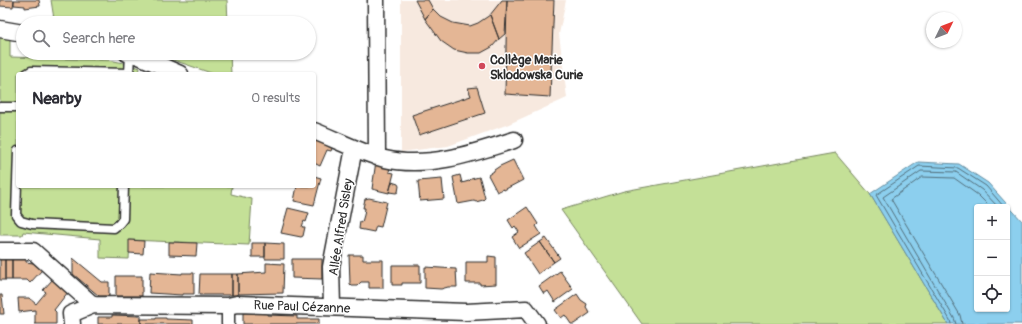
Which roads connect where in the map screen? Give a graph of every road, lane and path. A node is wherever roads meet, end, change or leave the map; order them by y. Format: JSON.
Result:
{"nodes":[{"id":1,"x":376,"y":0,"type":"edge"},
{"id":2,"x":0,"y":30,"type":"edge"},
{"id":3,"x":16,"y":32,"type":"edge"},
{"id":4,"x":128,"y":60,"type":"edge"},
{"id":5,"x":148,"y":60,"type":"edge"},
{"id":6,"x":29,"y":72,"type":"edge"},
{"id":7,"x":80,"y":72,"type":"edge"},
{"id":8,"x":129,"y":72,"type":"edge"},
{"id":9,"x":175,"y":72,"type":"edge"},
{"id":10,"x":0,"y":107,"type":"edge"},
{"id":11,"x":16,"y":107,"type":"edge"},
{"id":12,"x":316,"y":132,"type":"edge"},
{"id":13,"x":514,"y":140,"type":"dead end"},
{"id":14,"x":354,"y":148,"type":"junction"},
{"id":15,"x":377,"y":157,"type":"junction"},
{"id":16,"x":17,"y":188,"type":"edge"},
{"id":17,"x":124,"y":188,"type":"edge"},
{"id":18,"x":0,"y":251,"type":"edge"},
{"id":19,"x":93,"y":305,"type":"junction"},
{"id":20,"x":228,"y":306,"type":"junction"},
{"id":21,"x":332,"y":307,"type":"junction"},
{"id":22,"x":72,"y":324,"type":"edge"},
{"id":23,"x":228,"y":324,"type":"edge"},
{"id":24,"x":537,"y":324,"type":"edge"}],
"edges":[{"from":1,"to":15,"type":"street"},
{"from":2,"to":3,"type":"street"},
{"from":4,"to":8,"type":"lane"},
{"from":5,"to":9,"type":"street"},
{"from":6,"to":7,"type":"lane"},
{"from":10,"to":11,"type":"lane"},
{"from":12,"to":14,"type":"street"},
{"from":13,"to":15,"type":"street"},
{"from":14,"to":15,"type":"street"},
{"from":14,"to":21,"type":"street","name":"Allée Alfred Sisley"},
{"from":16,"to":17,"type":"lane"},
{"from":18,"to":19,"type":"street"},
{"from":19,"to":20,"type":"street","name":"Rue Paul Cézanne"},
{"from":19,"to":22,"type":"street","name":"Rue Paul Cézanne"},
{"from":20,"to":21,"type":"street","name":"Rue Paul Cézanne"},
{"from":20,"to":23,"type":"street"},
{"from":21,"to":24,"type":"street","name":"Rue Paul Cézanne"}]}
